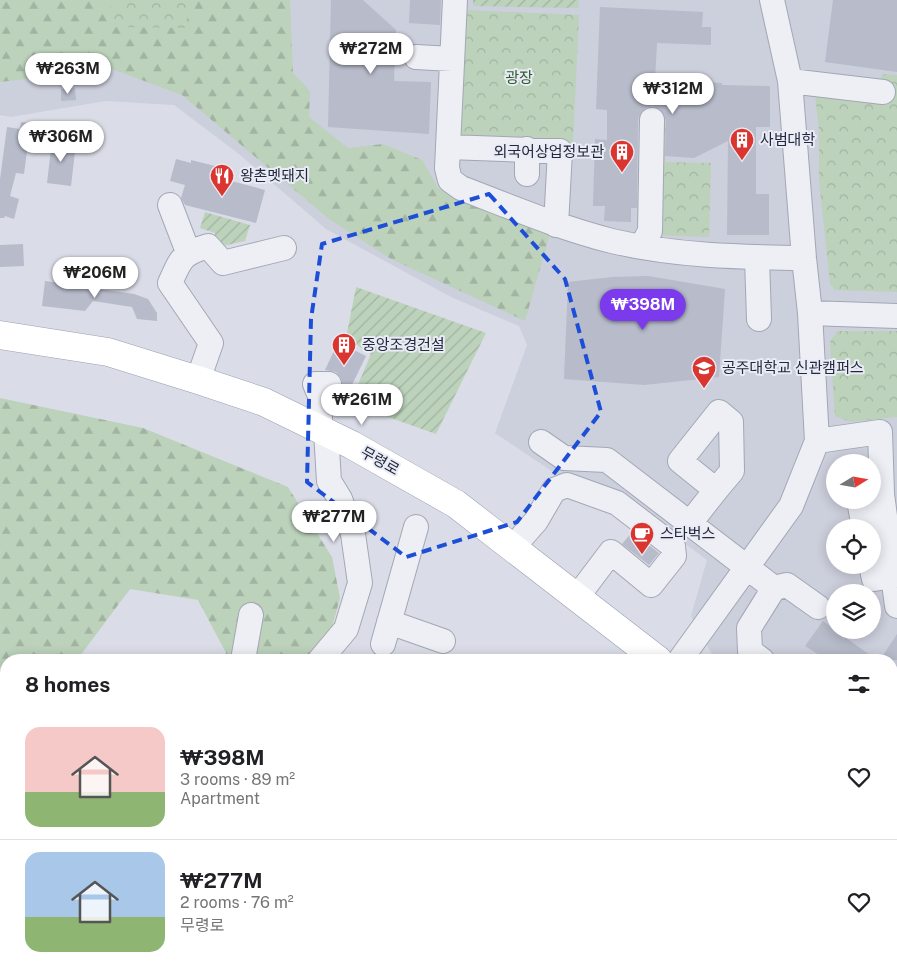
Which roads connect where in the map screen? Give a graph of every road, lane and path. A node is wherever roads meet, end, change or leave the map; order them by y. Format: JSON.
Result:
{"nodes":[{"id":1,"x":455,"y":0,"type":"edge"},
{"id":2,"x":772,"y":0,"type":"edge"},
{"id":3,"x":416,"y":57,"type":"dead end"},
{"id":4,"x":452,"y":59,"type":"junction"},
{"id":5,"x":790,"y":81,"type":"junction"},
{"id":6,"x":882,"y":92,"type":"dead end"},
{"id":7,"x":652,"y":120,"type":"dead end"},
{"id":8,"x":448,"y":147,"type":"junction"},
{"id":9,"x":527,"y":150,"type":"junction"},
{"id":10,"x":526,"y":174,"type":"dead end"},
{"id":11,"x":170,"y":205,"type":"dead end"},
{"id":12,"x":556,"y":225,"type":"junction"},
{"id":13,"x":642,"y":246,"type":"junction"},
{"id":14,"x":284,"y":248,"type":"dead end"},
{"id":15,"x":188,"y":252,"type":"junction"},
{"id":16,"x":757,"y":258,"type":"junction"},
{"id":17,"x":804,"y":258,"type":"junction"},
{"id":18,"x":810,"y":313,"type":"junction"},
{"id":19,"x":897,"y":316,"type":"edge"},
{"id":20,"x":759,"y":319,"type":"dead end"},
{"id":21,"x":0,"y":335,"type":"edge"},
{"id":22,"x":198,"y":380,"type":"junction"},
{"id":23,"x":329,"y":384,"type":"dead end"},
{"id":24,"x":323,"y":431,"type":"junction"},
{"id":25,"x":888,"y":431,"type":"edge"},
{"id":26,"x":817,"y":441,"type":"junction"},
{"id":27,"x":541,"y":442,"type":"dead end"},
{"id":28,"x":881,"y":471,"type":"edge"},
{"id":29,"x":716,"y":490,"type":"dead end"},
{"id":30,"x":880,"y":509,"type":"edge"},
{"id":31,"x":690,"y":523,"type":"junction"},
{"id":32,"x":416,"y":527,"type":"dead end"},
{"id":33,"x":513,"y":547,"type":"junction"},
{"id":34,"x":746,"y":567,"type":"junction"},
{"id":35,"x":873,"y":574,"type":"edge"},
{"id":36,"x":893,"y":576,"type":"junction"},
{"id":37,"x":774,"y":588,"type":"junction"},
{"id":38,"x":577,"y":597,"type":"junction"},
{"id":39,"x":897,"y":606,"type":"edge"},
{"id":40,"x":818,"y":607,"type":"dead end"},
{"id":41,"x":251,"y":615,"type":"dead end"},
{"id":42,"x":443,"y":641,"type":"dead end"},
{"id":43,"x":244,"y":654,"type":"edge"},
{"id":44,"x":325,"y":654,"type":"edge"},
{"id":45,"x":650,"y":654,"type":"edge"},
{"id":46,"x":684,"y":654,"type":"edge"},
{"id":47,"x":754,"y":654,"type":"edge"}],
"edges":[{"from":1,"to":4,"type":"street"},
{"from":2,"to":5,"type":"street"},
{"from":3,"to":4,"type":"street"},
{"from":4,"to":8,"type":"street"},
{"from":5,"to":6,"type":"street"},
{"from":5,"to":17,"type":"street"},
{"from":7,"to":13,"type":"street"},
{"from":8,"to":9,"type":"street"},
{"from":8,"to":12,"type":"street"},
{"from":9,"to":10,"type":"street"},
{"from":9,"to":12,"type":"street"},
{"from":11,"to":15,"type":"street"},
{"from":12,"to":13,"type":"street"},
{"from":13,"to":16,"type":"street"},
{"from":14,"to":15,"type":"street"},
{"from":15,"to":22,"type":"street"},
{"from":16,"to":17,"type":"street"},
{"from":16,"to":20,"type":"street"},
{"from":17,"to":18,"type":"street"},
{"from":18,"to":19,"type":"street"},
{"from":18,"to":26,"type":"street"},
{"from":21,"to":22,"type":"main road","name":"무령로"},
{"from":22,"to":24,"type":"main road","name":"무령로"},
{"from":23,"to":24,"type":"street"},
{"from":24,"to":33,"type":"main road","name":"무령로"},
{"from":24,"to":44,"type":"street"},
{"from":25,"to":26,"type":"street"},
{"from":25,"to":28,"type":"street"},
{"from":26,"to":34,"type":"street"},
{"from":27,"to":31,"type":"street"},
{"from":29,"to":31,"type":"street"},
{"from":30,"to":36,"type":"street"},
{"from":31,"to":34,"type":"street"},
{"from":32,"to":42,"type":"street"},
{"from":33,"to":38,"type":"main road","name":"무령로"},
{"from":33,"to":38,"type":"street"},
{"from":34,"to":37,"type":"street"},
{"from":34,"to":46,"type":"street"},
{"from":35,"to":36,"type":"street"},
{"from":36,"to":39,"type":"street"},
{"from":37,"to":40,"type":"street"},
{"from":37,"to":47,"type":"street"},
{"from":38,"to":45,"type":"main road","name":"무령로"},
{"from":41,"to":43,"type":"street"}]}
